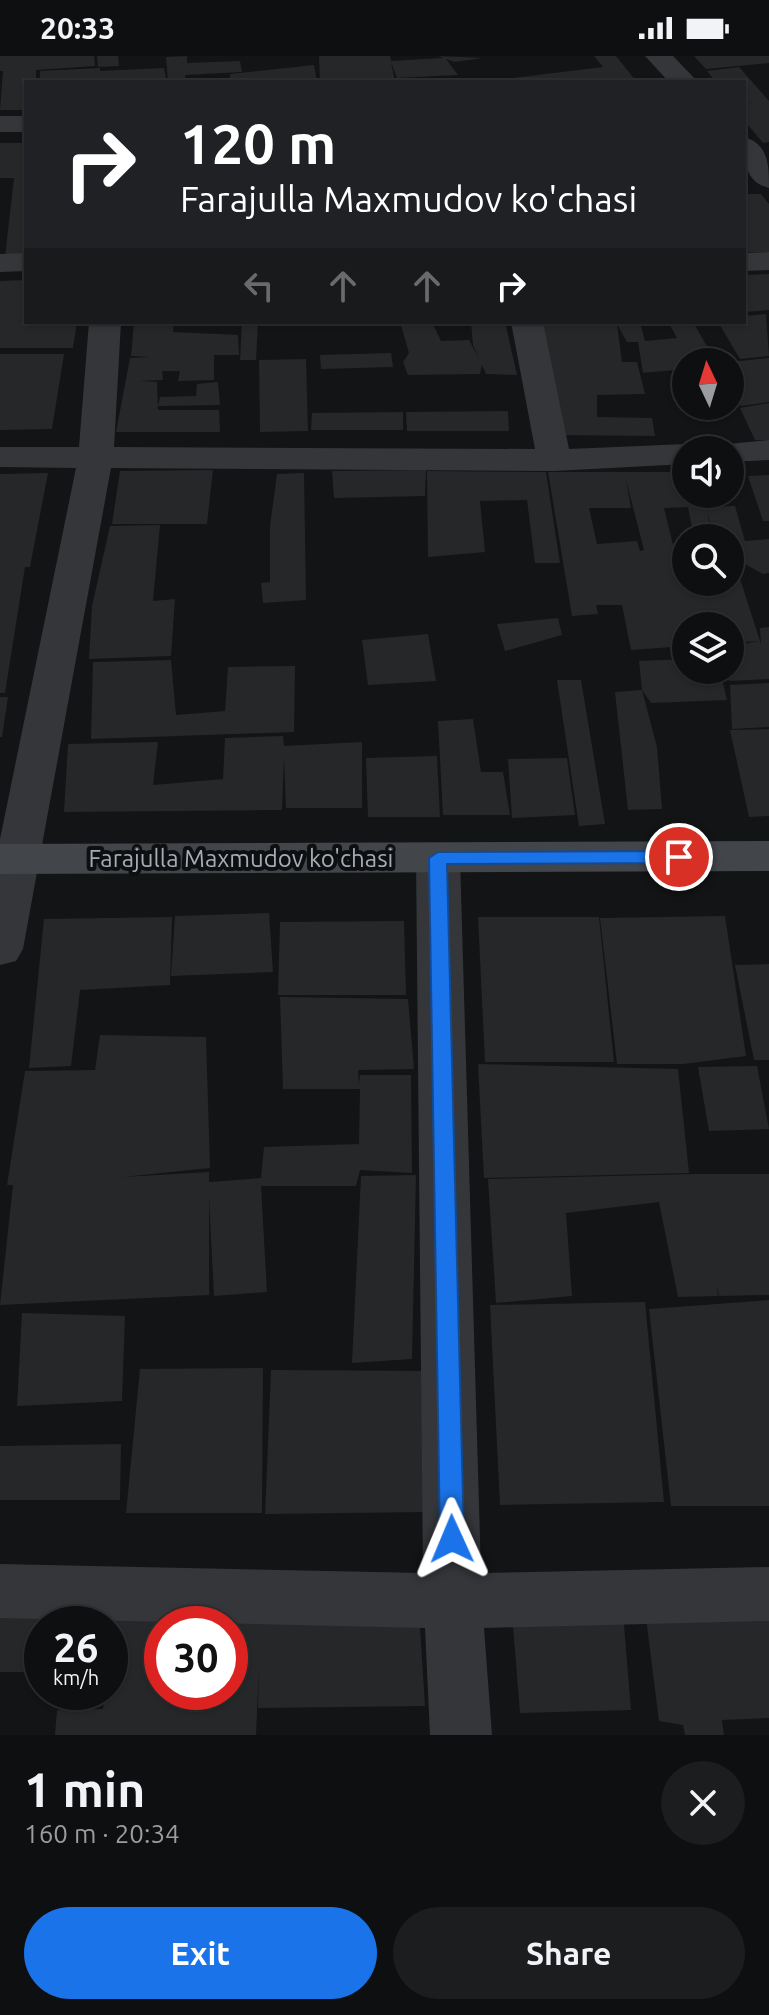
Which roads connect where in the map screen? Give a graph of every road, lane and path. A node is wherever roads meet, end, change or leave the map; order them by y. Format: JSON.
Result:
{"nodes":[{"id":1,"x":658,"y":56,"type":"edge"},
{"id":2,"x":682,"y":80,"type":"edge"},
{"id":3,"x":0,"y":124,"type":"edge"},
{"id":4,"x":24,"y":124,"type":"edge"},
{"id":5,"x":746,"y":149,"type":"edge"},
{"id":6,"x":769,"y":179,"type":"edge"},
{"id":7,"x":769,"y":261,"type":"edge"},
{"id":8,"x":24,"y":262,"type":"edge"},
{"id":9,"x":746,"y":262,"type":"edge"},
{"id":10,"x":0,"y":263,"type":"edge"},
{"id":11,"x":105,"y":324,"type":"edge"},
{"id":12,"x":527,"y":324,"type":"edge"},
{"id":13,"x":769,"y":450,"type":"edge"},
{"id":14,"x":744,"y":451,"type":"edge"},
{"id":15,"x":672,"y":455,"type":"edge"},
{"id":16,"x":0,"y":457,"type":"edge"},
{"id":17,"x":96,"y":457,"type":"junction"},
{"id":18,"x":554,"y":460,"type":"junction"},
{"id":19,"x":769,"y":856,"type":"edge"},
{"id":20,"x":8,"y":858,"type":"edge"},
{"id":21,"x":438,"y":858,"type":"junction"},
{"id":22,"x":0,"y":949,"type":"edge"},
{"id":23,"x":0,"y":1591,"type":"edge"},
{"id":24,"x":769,"y":1594,"type":"edge"},
{"id":25,"x":453,"y":1601,"type":"junction"},
{"id":26,"x":461,"y":1735,"type":"edge"}],
"edges":[{"from":1,"to":2,"type":"street"},
{"from":3,"to":4,"type":"street"},
{"from":5,"to":6,"type":"street"},
{"from":7,"to":9,"type":"street"},
{"from":8,"to":10,"type":"street"},
{"from":11,"to":17,"type":"street"},
{"from":12,"to":18,"type":"street"},
{"from":13,"to":14,"type":"street"},
{"from":15,"to":18,"type":"street"},
{"from":16,"to":17,"type":"street"},
{"from":17,"to":18,"type":"street"},
{"from":17,"to":20,"type":"street"},
{"from":19,"to":21,"type":"main road","name":"Farajulla Maxmudov ko'chasi"},
{"from":20,"to":21,"type":"main road","name":"Farajulla Maxmudov ko'chasi"},
{"from":20,"to":22,"type":"street"},
{"from":21,"to":25,"type":"street"},
{"from":23,"to":25,"type":"street"},
{"from":24,"to":25,"type":"street"},
{"from":25,"to":26,"type":"street"}]}
